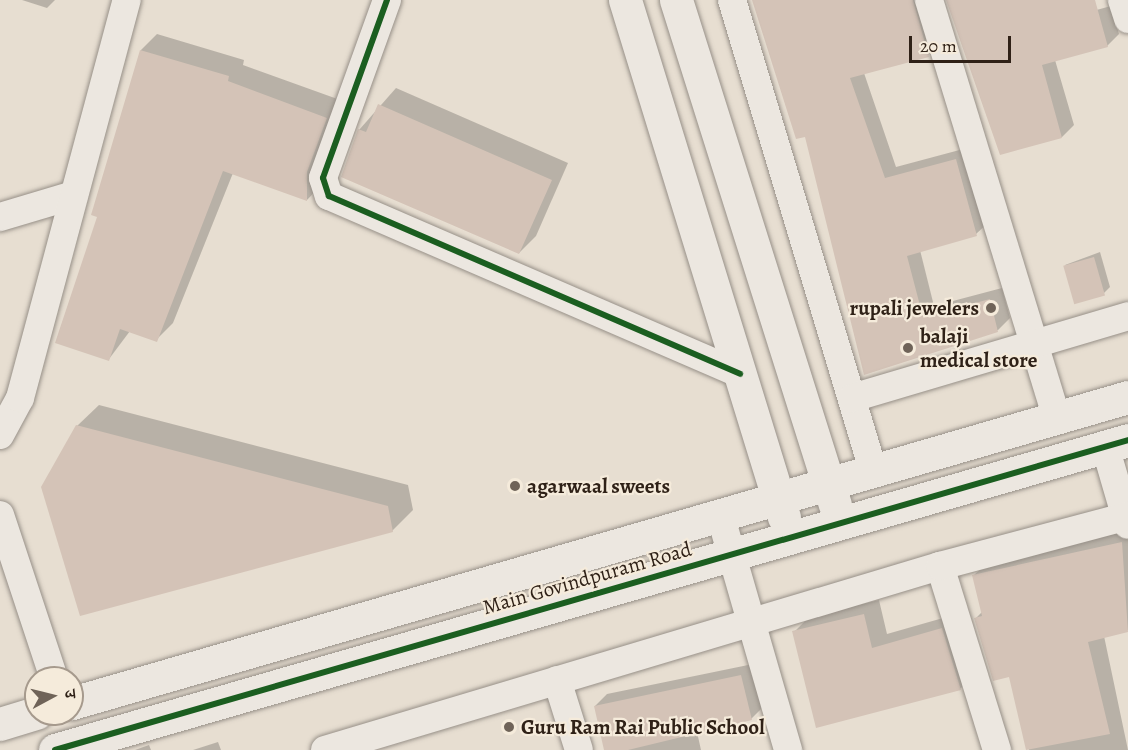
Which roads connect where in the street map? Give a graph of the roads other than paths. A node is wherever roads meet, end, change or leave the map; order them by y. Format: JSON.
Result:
{"nodes":[{"id":1,"x":128,"y":0,"type":"edge"},
{"id":2,"x":387,"y":0,"type":"edge"},
{"id":3,"x":625,"y":0,"type":"edge"},
{"id":4,"x":676,"y":0,"type":"edge"},
{"id":5,"x":732,"y":0,"type":"edge"},
{"id":6,"x":929,"y":0,"type":"edge"},
{"id":7,"x":1122,"y":0,"type":"edge"},
{"id":8,"x":1128,"y":19,"type":"edge"},
{"id":9,"x":74,"y":195,"type":"junction"},
{"id":10,"x":0,"y":217,"type":"edge"},
{"id":11,"x":1128,"y":316,"type":"edge"},
{"id":12,"x":1032,"y":344,"type":"junction"},
{"id":13,"x":740,"y":374,"type":"junction"},
{"id":14,"x":1128,"y":397,"type":"edge"},
{"id":15,"x":852,"y":398,"type":"junction"},
{"id":16,"x":1057,"y":418,"type":"junction"},
{"id":17,"x":0,"y":435,"type":"edge"},
{"id":18,"x":1117,"y":443,"type":"edge"},
{"id":19,"x":873,"y":470,"type":"junction"},
{"id":20,"x":828,"y":483,"type":"junction"},
{"id":21,"x":778,"y":497,"type":"junction"},
{"id":22,"x":720,"y":514,"type":"junction"},
{"id":23,"x":0,"y":515,"type":"edge"},
{"id":24,"x":1127,"y":519,"type":"edge"},
{"id":25,"x":840,"y":521,"type":"junction"},
{"id":26,"x":790,"y":536,"type":"junction"},
{"id":27,"x":732,"y":553,"type":"junction"},
{"id":28,"x":940,"y":566,"type":"junction"},
{"id":29,"x":751,"y":624,"type":"junction"},
{"id":30,"x":50,"y":666,"type":"edge"},
{"id":31,"x":557,"y":680,"type":"junction"},
{"id":32,"x":84,"y":700,"type":"edge"},
{"id":33,"x":24,"y":717,"type":"edge"},
{"id":34,"x":0,"y":724,"type":"edge"},
{"id":35,"x":56,"y":750,"type":"edge"},
{"id":36,"x":325,"y":750,"type":"edge"},
{"id":37,"x":579,"y":750,"type":"edge"},
{"id":38,"x":788,"y":750,"type":"edge"},
{"id":39,"x":997,"y":750,"type":"edge"}],
"edges":[{"from":1,"to":9,"type":"street"},
{"from":2,"to":13,"type":"street"},
{"from":3,"to":13,"type":"street"},
{"from":4,"to":20,"type":"street"},
{"from":5,"to":15,"type":"street"},
{"from":6,"to":12,"type":"street"},
{"from":7,"to":8,"type":"street"},
{"from":9,"to":10,"type":"street"},
{"from":9,"to":17,"type":"street"},
{"from":11,"to":12,"type":"street"},
{"from":12,"to":15,"type":"street"},
{"from":12,"to":16,"type":"street"},
{"from":13,"to":21,"type":"street"},
{"from":14,"to":16,"type":"street","name":"Main Govindpuram Road"},
{"from":15,"to":19,"type":"street"},
{"from":16,"to":19,"type":"street","name":"Main Govindpuram Road"},
{"from":18,"to":24,"type":"street"},
{"from":18,"to":25,"type":"street","name":"Main Govindpuram Road"},
{"from":19,"to":20,"type":"street","name":"Main Govindpuram Road"},
{"from":20,"to":21,"type":"street","name":"Main Govindpuram Road"},
{"from":20,"to":25,"type":"street"},
{"from":21,"to":22,"type":"street","name":"Main Govindpuram Road"},
{"from":21,"to":26,"type":"street"},
{"from":22,"to":27,"type":"street"},
{"from":22,"to":32,"type":"street","name":"Main Govindpuram Road"},
{"from":23,"to":30,"type":"street"},
{"from":24,"to":28,"type":"street"},
{"from":25,"to":26,"type":"street","name":"Main Govindpuram Road"},
{"from":26,"to":27,"type":"street","name":"Main Govindpuram Road"},
{"from":27,"to":29,"type":"street"},
{"from":27,"to":35,"type":"street","name":"Main Govindpuram Road"},
{"from":28,"to":29,"type":"street"},
{"from":28,"to":39,"type":"street"},
{"from":29,"to":31,"type":"street"},
{"from":29,"to":38,"type":"street"},
{"from":31,"to":36,"type":"street"},
{"from":31,"to":37,"type":"street"},
{"from":33,"to":34,"type":"street"}]}
